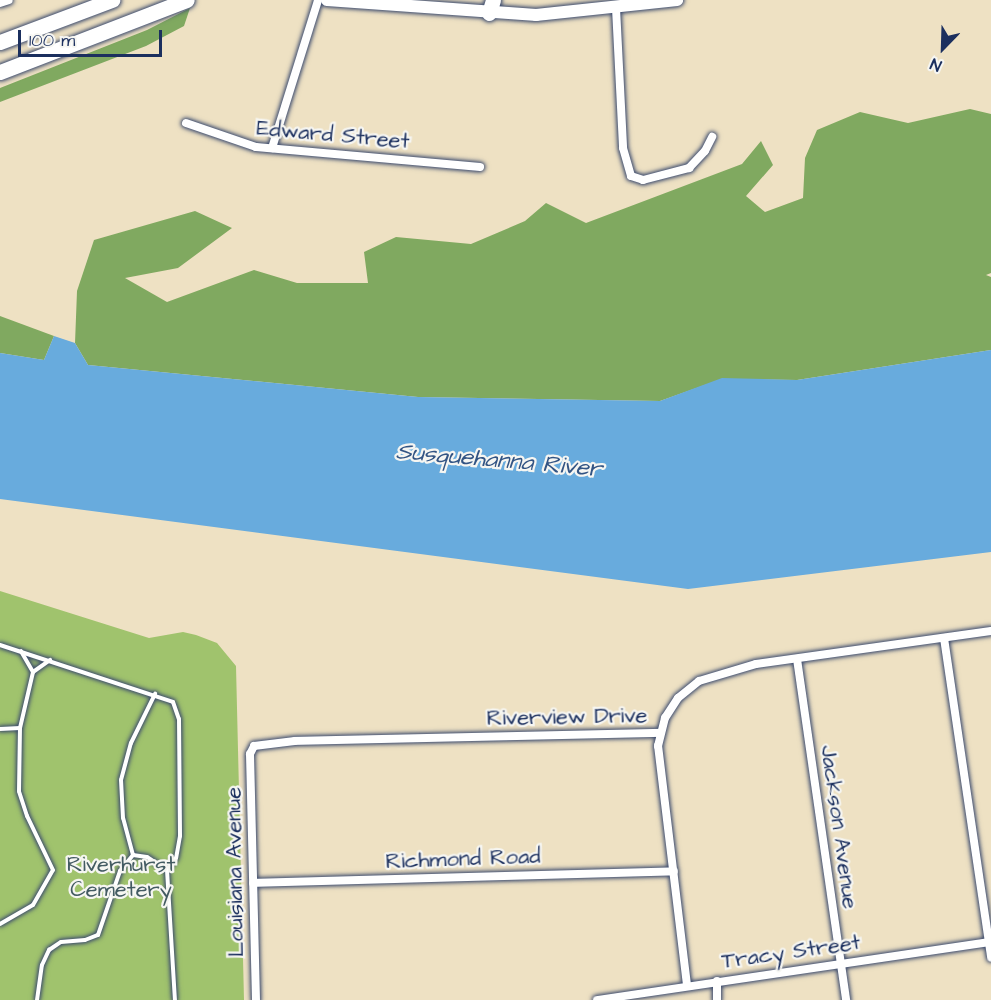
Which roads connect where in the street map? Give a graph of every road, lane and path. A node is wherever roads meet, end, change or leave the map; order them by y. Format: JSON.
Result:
{"nodes":[{"id":1,"x":9,"y":0,"type":"edge"},
{"id":2,"x":112,"y":0,"type":"edge"},
{"id":3,"x":318,"y":0,"type":"edge"},
{"id":4,"x":327,"y":0,"type":"edge"},
{"id":5,"x":677,"y":0,"type":"edge"},
{"id":6,"x":0,"y":3,"type":"edge"},
{"id":7,"x":180,"y":3,"type":"edge"},
{"id":8,"x":491,"y":7,"type":"edge"},
{"id":9,"x":616,"y":8,"type":"junction"},
{"id":10,"x":0,"y":42,"type":"edge"},
{"id":11,"x":0,"y":72,"type":"edge"},
{"id":12,"x":186,"y":123,"type":"dead end"},
{"id":13,"x":712,"y":137,"type":"dead end"},
{"id":14,"x":272,"y":148,"type":"junction"},
{"id":15,"x":480,"y":167,"type":"dead end"},
{"id":16,"x":991,"y":631,"type":"edge"},
{"id":17,"x":944,"y":638,"type":"junction"},
{"id":18,"x":0,"y":645,"type":"edge"},
{"id":19,"x":21,"y":651,"type":"junction"},
{"id":20,"x":797,"y":658,"type":"junction"},
{"id":21,"x":51,"y":660,"type":"junction"},
{"id":22,"x":33,"y":672,"type":"junction"},
{"id":23,"x":155,"y":694,"type":"junction"},
{"id":24,"x":0,"y":729,"type":"edge"},
{"id":25,"x":20,"y":729,"type":"junction"},
{"id":26,"x":660,"y":733,"type":"junction"},
{"id":27,"x":255,"y":745,"type":"joint"},
{"id":28,"x":133,"y":855,"type":"junction"},
{"id":29,"x":167,"y":870,"type":"junction"},
{"id":30,"x":674,"y":871,"type":"junction"},
{"id":31,"x":253,"y":883,"type":"junction"},
{"id":32,"x":0,"y":924,"type":"edge"},
{"id":33,"x":990,"y":942,"type":"edge"},
{"id":34,"x":991,"y":958,"type":"edge"},
{"id":35,"x":841,"y":963,"type":"junction"},
{"id":36,"x":717,"y":981,"type":"junction"},
{"id":37,"x":687,"y":985,"type":"junction"},
{"id":38,"x":37,"y":1000,"type":"edge"},
{"id":39,"x":175,"y":1000,"type":"edge"},
{"id":40,"x":256,"y":1000,"type":"edge"},
{"id":41,"x":597,"y":1000,"type":"edge"},
{"id":42,"x":717,"y":1000,"type":"edge"},
{"id":43,"x":846,"y":1000,"type":"edge"}],
"edges":[{"from":1,"to":6,"type":"street"},
{"from":2,"to":10,"type":"highway"},
{"from":3,"to":14,"type":"street"},
{"from":4,"to":8,"type":"street"},
{"from":5,"to":9,"type":"street"},
{"from":7,"to":11,"type":"highway"},
{"from":8,"to":9,"type":"street"},
{"from":9,"to":13,"type":"street"},
{"from":12,"to":14,"type":"street","name":"Edward Street"},
{"from":14,"to":15,"type":"street","name":"Edward Street"},
{"from":16,"to":17,"type":"street","name":"Riverview Drive"},
{"from":17,"to":20,"type":"street","name":"Riverview Drive"},
{"from":17,"to":33,"type":"street"},
{"from":18,"to":19,"type":"lane"},
{"from":19,"to":21,"type":"lane"},
{"from":19,"to":22,"type":"lane"},
{"from":20,"to":26,"type":"street","name":"Riverview Drive"},
{"from":20,"to":35,"type":"street","name":"Jackson Avenue"},
{"from":21,"to":22,"type":"lane"},
{"from":21,"to":23,"type":"lane"},
{"from":22,"to":25,"type":"lane"},
{"from":23,"to":28,"type":"lane"},
{"from":23,"to":29,"type":"lane"},
{"from":24,"to":25,"type":"lane"},
{"from":25,"to":32,"type":"lane"},
{"from":26,"to":27,"type":"street","name":"Riverview Drive"},
{"from":26,"to":30,"type":"street"},
{"from":27,"to":31,"type":"street","name":"Louisiana Avenue"},
{"from":28,"to":29,"type":"lane"},
{"from":28,"to":38,"type":"lane"},
{"from":29,"to":39,"type":"lane"},
{"from":30,"to":31,"type":"street","name":"Richmond Road"},
{"from":30,"to":37,"type":"street"},
{"from":31,"to":40,"type":"street","name":"Louisiana Avenue"},
{"from":33,"to":34,"type":"street"},
{"from":33,"to":35,"type":"street","name":"Tracy Street"},
{"from":35,"to":36,"type":"street","name":"Tracy Street"},
{"from":35,"to":43,"type":"street","name":"Jackson Avenue"},
{"from":36,"to":37,"type":"street","name":"Tracy Street"},
{"from":36,"to":42,"type":"street"},
{"from":37,"to":41,"type":"street","name":"Tracy Street"}]}
